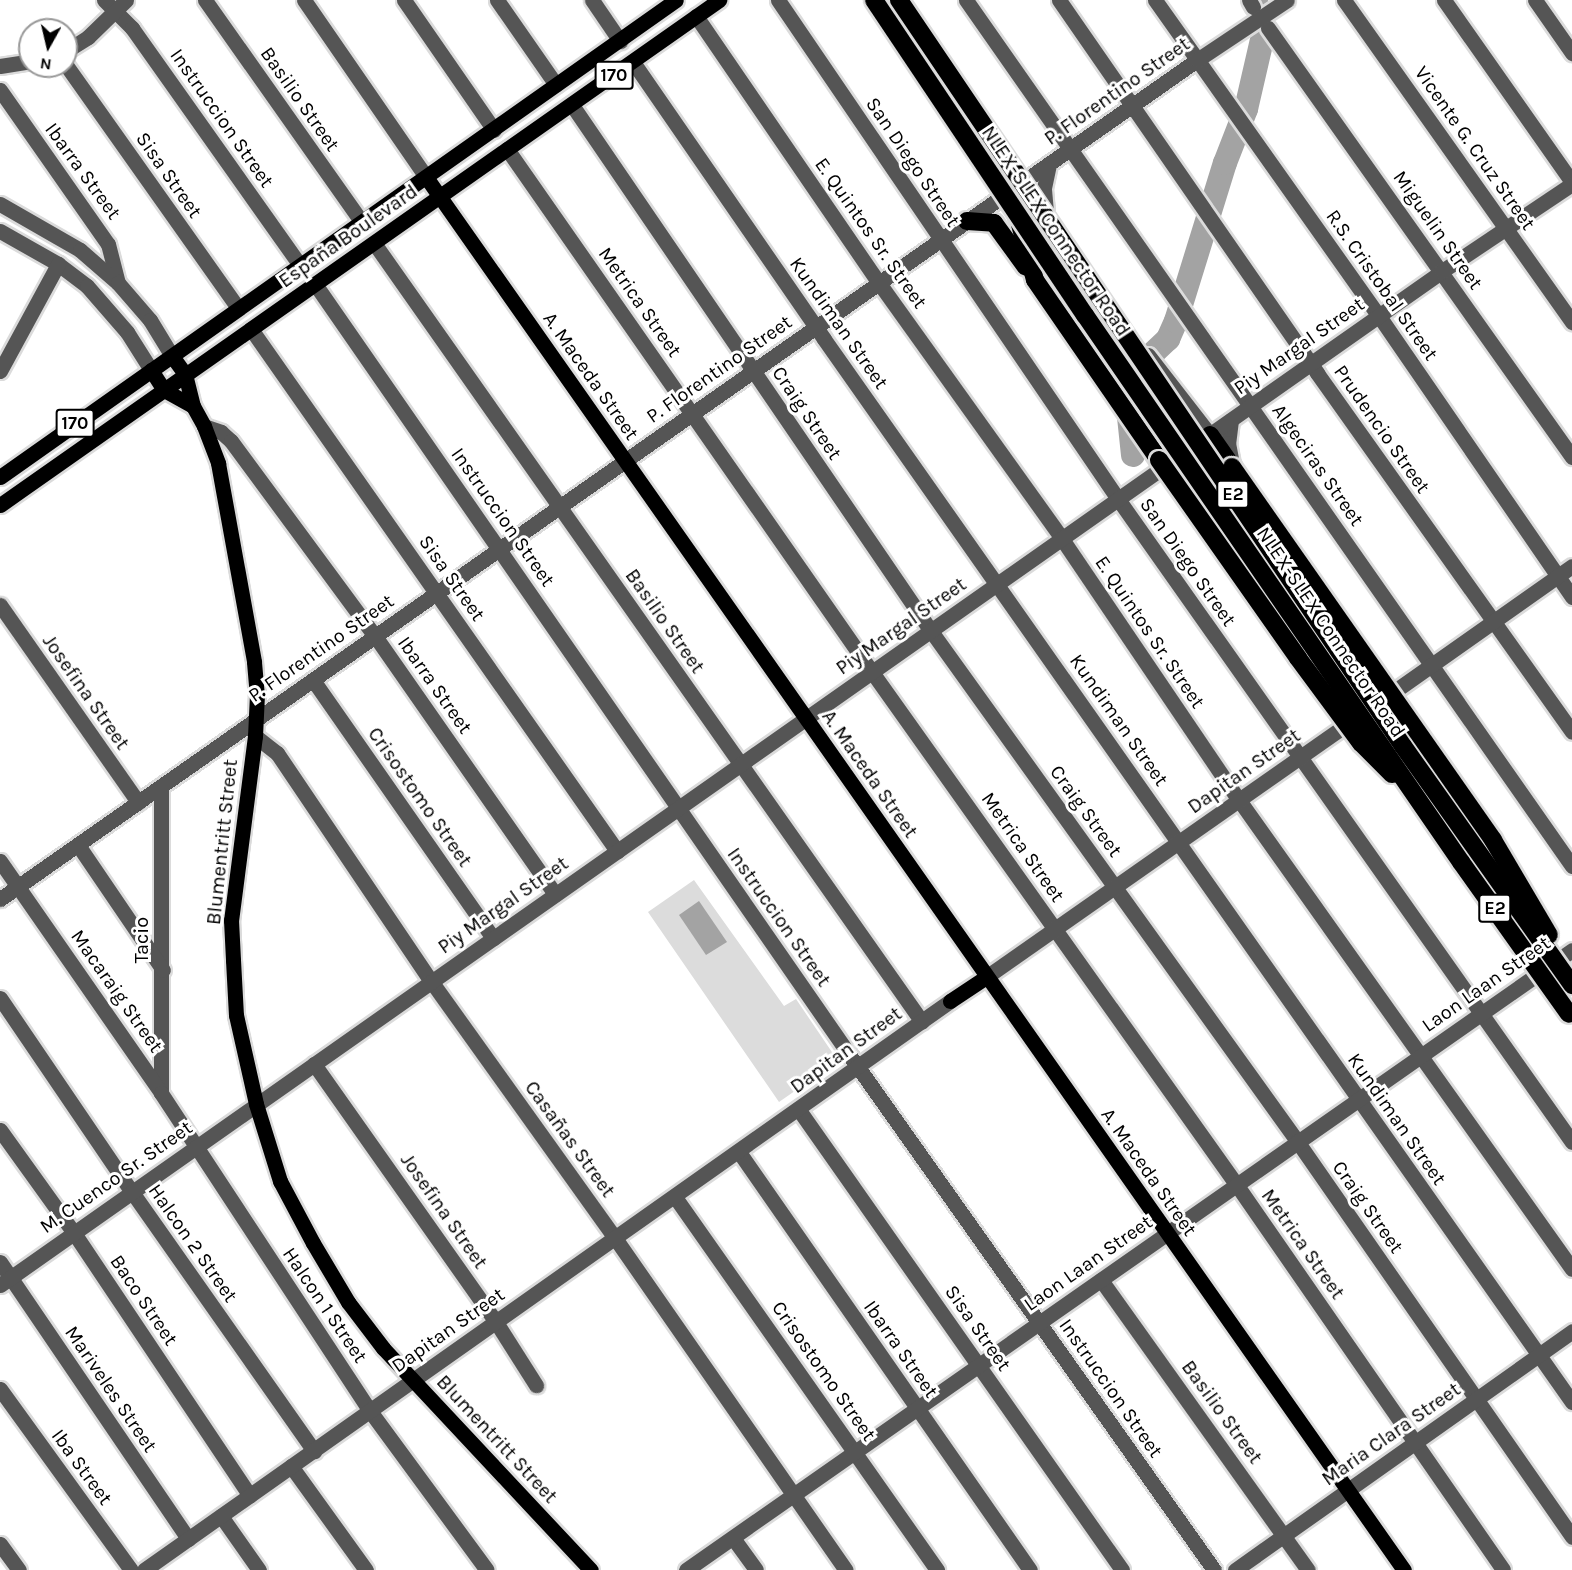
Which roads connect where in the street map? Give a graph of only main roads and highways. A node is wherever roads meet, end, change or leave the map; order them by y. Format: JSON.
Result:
{"nodes":[{"id":1,"x":676,"y":0,"type":"edge"},
{"id":2,"x":719,"y":0,"type":"edge"},
{"id":3,"x":874,"y":0,"type":"edge"},
{"id":4,"x":898,"y":0,"type":"edge"},
{"id":5,"x":426,"y":177,"type":"junction"},
{"id":6,"x":1005,"y":194,"type":"road end"},
{"id":7,"x":440,"y":197,"type":"junction"},
{"id":8,"x":967,"y":221,"type":"road end"},
{"id":9,"x":1035,"y":280,"type":"junction"},
{"id":10,"x":172,"y":356,"type":"junction"},
{"id":11,"x":151,"y":370,"type":"junction"},
{"id":12,"x":186,"y":374,"type":"junction"},
{"id":13,"x":164,"y":390,"type":"junction"},
{"id":14,"x":193,"y":406,"type":"junction"},
{"id":15,"x":1210,"y":435,"type":"road end"},
{"id":16,"x":0,"y":477,"type":"edge"},
{"id":17,"x":0,"y":505,"type":"edge"},
{"id":18,"x":1421,"y":802,"type":"junction"},
{"id":19,"x":986,"y":977,"type":"junction"},
{"id":20,"x":1572,"y":978,"type":"edge"},
{"id":21,"x":1572,"y":985,"type":"edge"},
{"id":22,"x":950,"y":1001,"type":"road end"},
{"id":23,"x":1572,"y":1019,"type":"edge"},
{"id":24,"x":591,"y":1570,"type":"edge"},
{"id":25,"x":1404,"y":1570,"type":"edge"}],
"edges":[{"from":1,"to":5,"type":"main road","name":"España Boulevard","number":"170"},
{"from":2,"to":7,"type":"main road","name":"España Boulevard","number":"170"},
{"from":3,"to":18,"type":"highway","name":"NLEX-SLEX Connector Road","number":"E2","bridge":true},
{"from":4,"to":21,"type":"highway","name":"NLEX-SLEX Connector Road","number":"E2","bridge":true},
{"from":5,"to":7,"type":"main road","name":"A. Maceda Street"},
{"from":5,"to":10,"type":"main road","name":"España Boulevard","number":"170"},
{"from":6,"to":9,"type":"highway"},
{"from":7,"to":12,"type":"main road","name":"España Boulevard","number":"170"},
{"from":7,"to":19,"type":"main road","name":"A. Maceda Street"},
{"from":8,"to":9,"type":"highway"},
{"from":9,"to":18,"type":"highway","bridge":true},
{"from":10,"to":11,"type":"main road","name":"España Boulevard","number":"170"},
{"from":10,"to":12,"type":"main road","name":"Blumentritt Street"},
{"from":11,"to":13,"type":"main road"},
{"from":11,"to":16,"type":"main road","name":"España Boulevard","number":"170"},
{"from":12,"to":13,"type":"main road","name":"España Boulevard","number":"170"},
{"from":12,"to":14,"type":"main road","name":"Blumentritt Street"},
{"from":13,"to":14,"type":"main road"},
{"from":13,"to":17,"type":"main road","name":"España Boulevard","number":"170"},
{"from":14,"to":24,"type":"main road","name":"Blumentritt Street"},
{"from":15,"to":20,"type":"highway","bridge":true},
{"from":18,"to":23,"type":"highway","name":"NLEX-SLEX Connector Road","number":"E2","bridge":true},
{"from":19,"to":22,"type":"main road","name":"Dapitan Street"},
{"from":19,"to":25,"type":"main road","name":"A. Maceda Street"}]}
